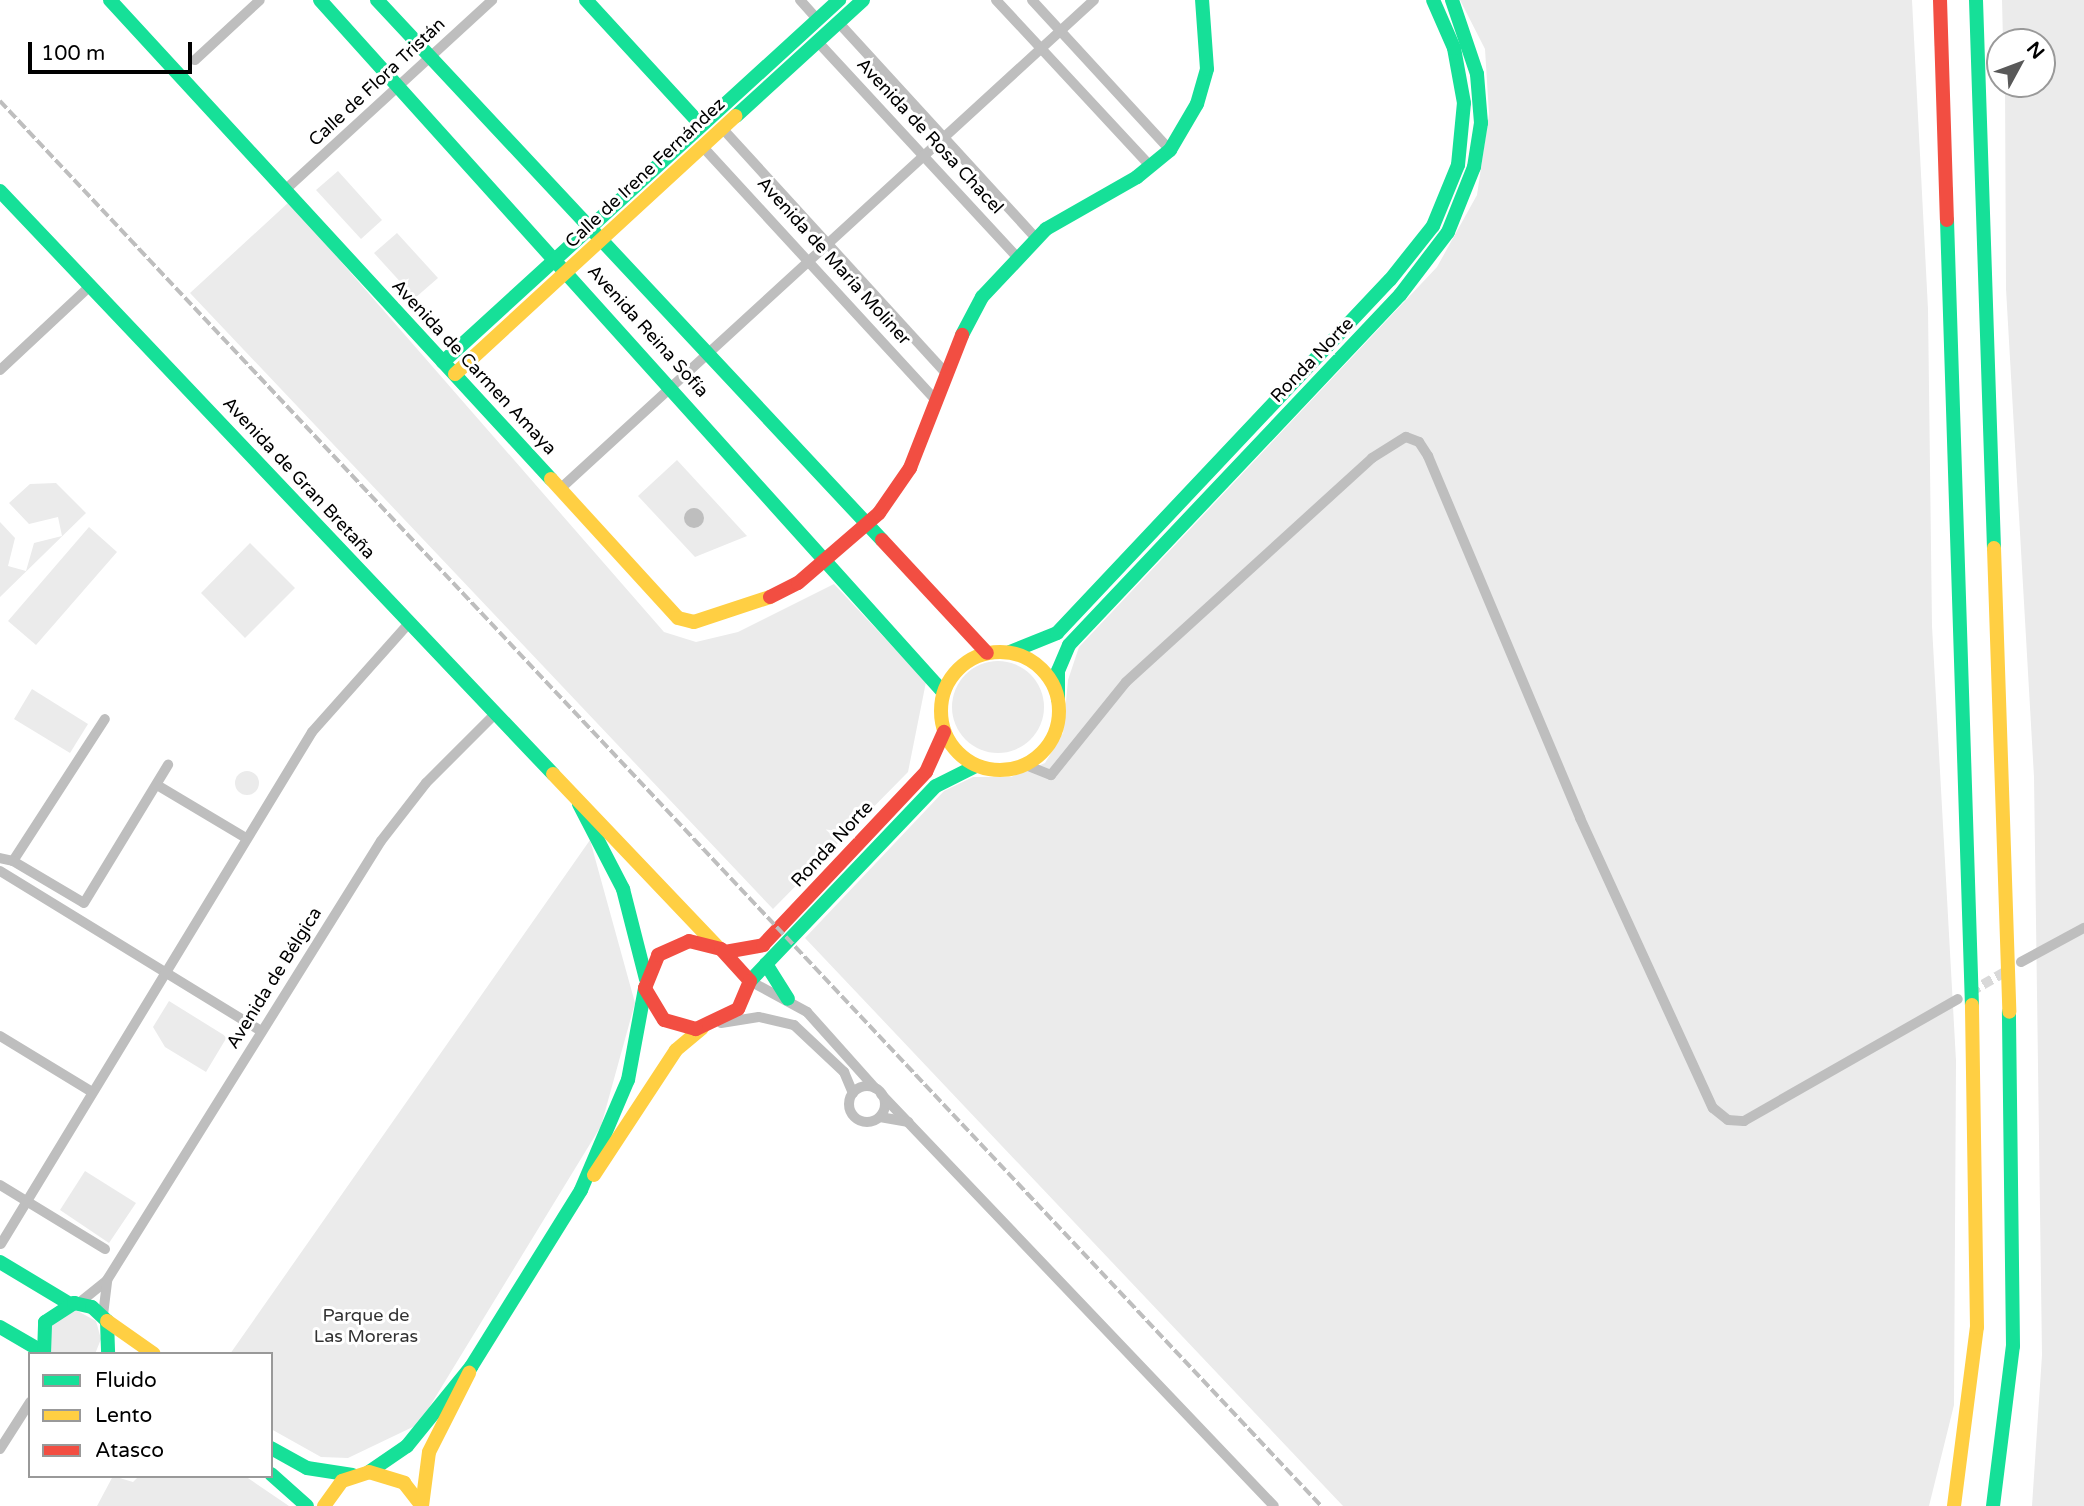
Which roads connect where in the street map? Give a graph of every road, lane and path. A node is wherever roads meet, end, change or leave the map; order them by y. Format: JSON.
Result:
{"nodes":[{"id":1,"x":110,"y":0,"type":"edge"},
{"id":2,"x":260,"y":0,"type":"edge"},
{"id":3,"x":320,"y":0,"type":"edge"},
{"id":4,"x":377,"y":0,"type":"edge"},
{"id":5,"x":492,"y":0,"type":"edge"},
{"id":6,"x":586,"y":0,"type":"edge"},
{"id":7,"x":800,"y":0,"type":"edge"},
{"id":8,"x":839,"y":0,"type":"edge"},
{"id":9,"x":863,"y":0,"type":"edge"},
{"id":10,"x":996,"y":0,"type":"edge"},
{"id":11,"x":1031,"y":0,"type":"edge"},
{"id":12,"x":1094,"y":0,"type":"edge"},
{"id":13,"x":1202,"y":0,"type":"edge"},
{"id":14,"x":1433,"y":0,"type":"edge"},
{"id":15,"x":1452,"y":0,"type":"edge"},
{"id":16,"x":1940,"y":0,"type":"edge"},
{"id":17,"x":1976,"y":0,"type":"edge"},
{"id":18,"x":818,"y":20,"type":"junction"},
{"id":19,"x":838,"y":22,"type":"junction"},
{"id":20,"x":1060,"y":31,"type":"junction"},
{"id":21,"x":817,"y":41,"type":"junction"},
{"id":22,"x":1041,"y":49,"type":"junction"},
{"id":23,"x":429,"y":58,"type":"junction"},
{"id":24,"x":195,"y":60,"type":"dead end"},
{"id":25,"x":399,"y":86,"type":"junction"},
{"id":26,"x":701,"y":125,"type":"junction"},
{"id":27,"x":722,"y":128,"type":"junction"},
{"id":28,"x":944,"y":137,"type":"junction"},
{"id":29,"x":702,"y":146,"type":"junction"},
{"id":30,"x":1170,"y":150,"type":"junction"},
{"id":31,"x":924,"y":156,"type":"junction"},
{"id":32,"x":1151,"y":167,"type":"junction"},
{"id":33,"x":285,"y":190,"type":"junction"},
{"id":34,"x":3,"y":200,"type":"edge"},
{"id":35,"x":588,"y":230,"type":"junction"},
{"id":36,"x":1036,"y":238,"type":"junction"},
{"id":37,"x":600,"y":241,"type":"junction"},
{"id":38,"x":828,"y":244,"type":"junction"},
{"id":39,"x":1016,"y":256,"type":"junction"},
{"id":40,"x":555,"y":259,"type":"junction"},
{"id":41,"x":808,"y":261,"type":"junction"},
{"id":42,"x":567,"y":271,"type":"junction"},
{"id":43,"x":90,"y":286,"type":"junction"},
{"id":44,"x":706,"y":356,"type":"junction"},
{"id":45,"x":443,"y":362,"type":"junction"},
{"id":46,"x":0,"y":370,"type":"edge"},
{"id":47,"x":946,"y":373,"type":"junction"},
{"id":48,"x":455,"y":374,"type":"junction"},
{"id":49,"x":673,"y":386,"type":"junction"},
{"id":50,"x":937,"y":402,"type":"junction"},
{"id":51,"x":560,"y":489,"type":"junction"},
{"id":52,"x":866,"y":528,"type":"junction"},
{"id":53,"x":830,"y":561,"type":"junction"},
{"id":54,"x":410,"y":623,"type":"junction"},
{"id":55,"x":1010,"y":652,"type":"junction"},
{"id":56,"x":986,"y":653,"type":"junction"},
{"id":57,"x":943,"y":692,"type":"junction"},
{"id":58,"x":1058,"y":699,"type":"junction"},
{"id":59,"x":496,"y":713,"type":"junction"},
{"id":60,"x":105,"y":719,"type":"dead end"},
{"id":61,"x":944,"y":733,"type":"junction"},
{"id":62,"x":168,"y":765,"type":"dead end"},
{"id":63,"x":1026,"y":765,"type":"junction"},
{"id":64,"x":976,"y":766,"type":"junction"},
{"id":65,"x":564,"y":780,"type":"junction"},
{"id":66,"x":157,"y":785,"type":"junction"},
{"id":67,"x":246,"y":838,"type":"junction"},
{"id":68,"x":0,"y":858,"type":"edge"},
{"id":69,"x":13,"y":861,"type":"junction"},
{"id":70,"x":0,"y":871,"type":"edge"},
{"id":71,"x":2084,"y":928,"type":"edge"},
{"id":72,"x":722,"y":949,"type":"junction"},
{"id":73,"x":2021,"y":962,"type":"tunnel mouth"},
{"id":74,"x":766,"y":964,"type":"junction"},
{"id":75,"x":163,"y":971,"type":"junction"},
{"id":76,"x":750,"y":981,"type":"junction"},
{"id":77,"x":646,"y":984,"type":"junction"},
{"id":78,"x":789,"y":999,"type":"junction"},
{"id":79,"x":1958,"y":999,"type":"tunnel mouth"},
{"id":80,"x":718,"y":1023,"type":"junction"},
{"id":81,"x":702,"y":1028,"type":"junction"},
{"id":82,"x":261,"y":1031,"type":"junction"},
{"id":83,"x":2,"y":1037,"type":"edge"},
{"id":84,"x":878,"y":1091,"type":"junction"},
{"id":85,"x":92,"y":1092,"type":"junction"},
{"id":86,"x":853,"y":1093,"type":"junction"},
{"id":87,"x":880,"y":1117,"type":"junction"},
{"id":88,"x":909,"y":1122,"type":"junction"},
{"id":89,"x":0,"y":1185,"type":"edge"},
{"id":90,"x":581,"y":1190,"type":"junction"},
{"id":91,"x":27,"y":1201,"type":"junction"},
{"id":92,"x":1,"y":1244,"type":"edge"},
{"id":93,"x":105,"y":1249,"type":"dead end"},
{"id":94,"x":0,"y":1262,"type":"edge"},
{"id":95,"x":107,"y":1280,"type":"junction"},
{"id":96,"x":74,"y":1303,"type":"junction"},
{"id":97,"x":105,"y":1318,"type":"junction"},
{"id":98,"x":0,"y":1327,"type":"edge"},
{"id":99,"x":42,"y":1352,"type":"edge"},
{"id":100,"x":44,"y":1352,"type":"edge"},
{"id":101,"x":108,"y":1352,"type":"edge"},
{"id":102,"x":151,"y":1352,"type":"edge"},
{"id":103,"x":471,"y":1367,"type":"junction"},
{"id":104,"x":28,"y":1405,"type":"edge"},
{"id":105,"x":0,"y":1449,"type":"edge"},
{"id":106,"x":273,"y":1449,"type":"edge"},
{"id":107,"x":369,"y":1472,"type":"junction"},
{"id":108,"x":352,"y":1475,"type":"junction"},
{"id":109,"x":273,"y":1476,"type":"edge"},
{"id":110,"x":307,"y":1506,"type":"edge"},
{"id":111,"x":324,"y":1506,"type":"edge"},
{"id":112,"x":422,"y":1506,"type":"edge"},
{"id":113,"x":1274,"y":1506,"type":"edge"},
{"id":114,"x":1954,"y":1506,"type":"edge"},
{"id":115,"x":1993,"y":1506,"type":"edge"}],
"edges":[{"from":1,"to":33,"type":"main road","name":"Avenida de Carmen Amaya"},
{"from":2,"to":24,"type":"street"},
{"from":3,"to":25,"type":"main road","name":"Avenida Reina Sofía"},
{"from":4,"to":23,"type":"main road","name":"Avenida Reina Sofía"},
{"from":5,"to":23,"type":"street","name":"Calle de Flora Tristán"},
{"from":6,"to":26,"type":"main road"},
{"from":7,"to":18,"type":"street"},
{"from":8,"to":18,"type":"main road","name":"Calle de Irene Fernández"},
{"from":9,"to":19,"type":"main road","name":"Calle de Irene Fernández"},
{"from":10,"to":22,"type":"street"},
{"from":11,"to":20,"type":"street"},
{"from":12,"to":20,"type":"street"},
{"from":13,"to":30,"type":"main road","name":"Avenida de Carmen Amaya"},
{"from":14,"to":55,"type":"main road","name":"Ronda Norte"},
{"from":15,"to":58,"type":"main road","name":"Ronda Norte"},
{"from":16,"to":114,"type":"main road"},
{"from":17,"to":115,"type":"main road"},
{"from":18,"to":26,"type":"main road","name":"Calle de Irene Fernández"},
{"from":19,"to":21,"type":"main road","name":"Calle de Irene Fernández"},
{"from":19,"to":28,"type":"street","name":"Avenida de Rosa Chacel"},
{"from":20,"to":22,"type":"street"},
{"from":20,"to":30,"type":"street"},
{"from":21,"to":27,"type":"main road","name":"Calle de Irene Fernández"},
{"from":21,"to":31,"type":"street","name":"Avenida de Rosa Chacel"},
{"from":22,"to":28,"type":"street"},
{"from":22,"to":32,"type":"street"},
{"from":23,"to":25,"type":"street","name":"Calle de Flora Tristán"},
{"from":23,"to":35,"type":"main road","name":"Avenida Reina Sofía"},
{"from":25,"to":33,"type":"street","name":"Calle de Flora Tristán"},
{"from":25,"to":40,"type":"main road","name":"Avenida Reina Sofía"},
{"from":26,"to":35,"type":"main road","name":"Calle de Irene Fernández"},
{"from":27,"to":29,"type":"main road","name":"Calle de Irene Fernández"},
{"from":27,"to":38,"type":"street","name":"Avenida de María Moliner"},
{"from":28,"to":31,"type":"street"},
{"from":28,"to":36,"type":"street","name":"Avenida de Rosa Chacel"},
{"from":29,"to":37,"type":"main road","name":"Calle de Irene Fernández"},
{"from":29,"to":41,"type":"street","name":"Avenida de María Moliner"},
{"from":30,"to":32,"type":"main road","name":"Avenida de Carmen Amaya"},
{"from":31,"to":38,"type":"street"},
{"from":31,"to":39,"type":"street","name":"Avenida de Rosa Chacel"},
{"from":32,"to":36,"type":"main road","name":"Avenida de Carmen Amaya"},
{"from":33,"to":45,"type":"main road","name":"Avenida de Carmen Amaya"},
{"from":34,"to":43,"type":"main road","name":"Avenida de Gran Bretaña"},
{"from":35,"to":37,"type":"main road","name":"Avenida Reina Sofía"},
{"from":35,"to":40,"type":"main road","name":"Calle de Irene Fernández"},
{"from":36,"to":39,"type":"main road","name":"Avenida de Carmen Amaya"},
{"from":37,"to":42,"type":"main road","name":"Calle de Irene Fernández"},
{"from":37,"to":44,"type":"main road","name":"Avenida Reina Sofía"},
{"from":38,"to":41,"type":"street"},
{"from":38,"to":47,"type":"street","name":"Avenida de María Moliner"},
{"from":39,"to":47,"type":"main road","name":"Avenida de Carmen Amaya"},
{"from":40,"to":42,"type":"main road","name":"Avenida Reina Sofía"},
{"from":40,"to":45,"type":"main road","name":"Calle de Irene Fernández"},
{"from":41,"to":44,"type":"street"},
{"from":41,"to":50,"type":"street","name":"Avenida de María Moliner"},
{"from":42,"to":48,"type":"main road","name":"Calle de Irene Fernández"},
{"from":42,"to":49,"type":"main road","name":"Avenida Reina Sofía"},
{"from":43,"to":46,"type":"street"},
{"from":43,"to":54,"type":"main road","name":"Avenida de Gran Bretaña"},
{"from":44,"to":49,"type":"street"},
{"from":44,"to":52,"type":"main road","name":"Avenida Reina Sofía"},
{"from":45,"to":48,"type":"main road","name":"Avenida de Carmen Amaya"},
{"from":47,"to":50,"type":"main road","name":"Avenida de Carmen Amaya"},
{"from":48,"to":51,"type":"main road","name":"Avenida de Carmen Amaya"},
{"from":49,"to":51,"type":"street"},
{"from":49,"to":53,"type":"main road","name":"Avenida Reina Sofía"},
{"from":50,"to":52,"type":"main road","name":"Avenida de Carmen Amaya"},
{"from":51,"to":53,"type":"main road","name":"Avenida de Carmen Amaya"},
{"from":52,"to":53,"type":"main road","name":"Avenida de Carmen Amaya"},
{"from":52,"to":56,"type":"main road","name":"Avenida Reina Sofía"},
{"from":53,"to":57,"type":"main road","name":"Avenida Reina Sofía"},
{"from":54,"to":59,"type":"main road","name":"Avenida de Gran Bretaña"},
{"from":54,"to":67,"type":"street"},
{"from":55,"to":56,"type":"main road","name":"Ronda Norte"},
{"from":55,"to":58,"type":"main road","name":"Ronda Norte"},
{"from":56,"to":57,"type":"main road"},
{"from":57,"to":61,"type":"main road","name":"Ronda Norte"},
{"from":58,"to":63,"type":"main road","name":"Ronda Norte"},
{"from":59,"to":65,"type":"main road","name":"Avenida de Gran Bretaña"},
{"from":59,"to":82,"type":"street","name":"Avenida de Bélgica"},
{"from":60,"to":69,"type":"street"},
{"from":61,"to":64,"type":"main road"},
{"from":61,"to":72,"type":"main road","name":"Ronda Norte"},
{"from":62,"to":66,"type":"street"},
{"from":63,"to":64,"type":"main road"},
{"from":63,"to":79,"type":"street"},
{"from":64,"to":74,"type":"main road","name":"Ronda Norte"},
{"from":65,"to":72,"type":"main road","name":"Avenida de Gran Bretaña"},
{"from":65,"to":77,"type":"main road","name":"Avenida de Gran Bretaña"},
{"from":66,"to":67,"type":"street"},
{"from":66,"to":69,"type":"street"},
{"from":67,"to":75,"type":"street"},
{"from":68,"to":69,"type":"street"},
{"from":70,"to":75,"type":"street"},
{"from":71,"to":73,"type":"street"},
{"from":72,"to":76,"type":"main road"},
{"from":72,"to":77,"type":"main road"},
{"from":74,"to":76,"type":"main road","name":"Ronda Norte"},
{"from":74,"to":78,"type":"main road"},
{"from":75,"to":82,"type":"street"},
{"from":75,"to":85,"type":"street"},
{"from":76,"to":78,"type":"street"},
{"from":76,"to":80,"type":"main road"},
{"from":77,"to":81,"type":"main road"},
{"from":77,"to":90,"type":"main road","name":"Avenida de Gran Bretaña"},
{"from":78,"to":84,"type":"street"},
{"from":80,"to":81,"type":"main road"},
{"from":80,"to":86,"type":"street"},
{"from":81,"to":90,"type":"main road","name":"Avenida de Gran Bretaña"},
{"from":82,"to":95,"type":"street","name":"Avenida de Bélgica"},
{"from":83,"to":85,"type":"street"},
{"from":84,"to":86,"type":"street"},
{"from":84,"to":87,"type":"street"},
{"from":84,"to":88,"type":"street"},
{"from":85,"to":91,"type":"street"},
{"from":86,"to":87,"type":"street"},
{"from":87,"to":88,"type":"street"},
{"from":88,"to":113,"type":"street"},
{"from":89,"to":91,"type":"street"},
{"from":90,"to":103,"type":"main road","name":"Avenida de Gran Bretaña"},
{"from":91,"to":92,"type":"street"},
{"from":91,"to":93,"type":"street"},
{"from":94,"to":96,"type":"main road"},
{"from":95,"to":96,"type":"street"},
{"from":95,"to":97,"type":"street"},
{"from":96,"to":97,"type":"main road"},
{"from":96,"to":100,"type":"main road"},
{"from":97,"to":101,"type":"main road"},
{"from":97,"to":102,"type":"main road"},
{"from":98,"to":99,"type":"main road"},
{"from":103,"to":107,"type":"main road","name":"Avenida de Gran Bretaña"},
{"from":103,"to":112,"type":"main road","name":"Avenida de Gran Bretaña"},
{"from":104,"to":105,"type":"street"},
{"from":106,"to":108,"type":"main road"},
{"from":107,"to":108,"type":"main road"},
{"from":107,"to":112,"type":"main road"},
{"from":108,"to":111,"type":"main road"},
{"from":109,"to":110,"type":"main road"}]}
